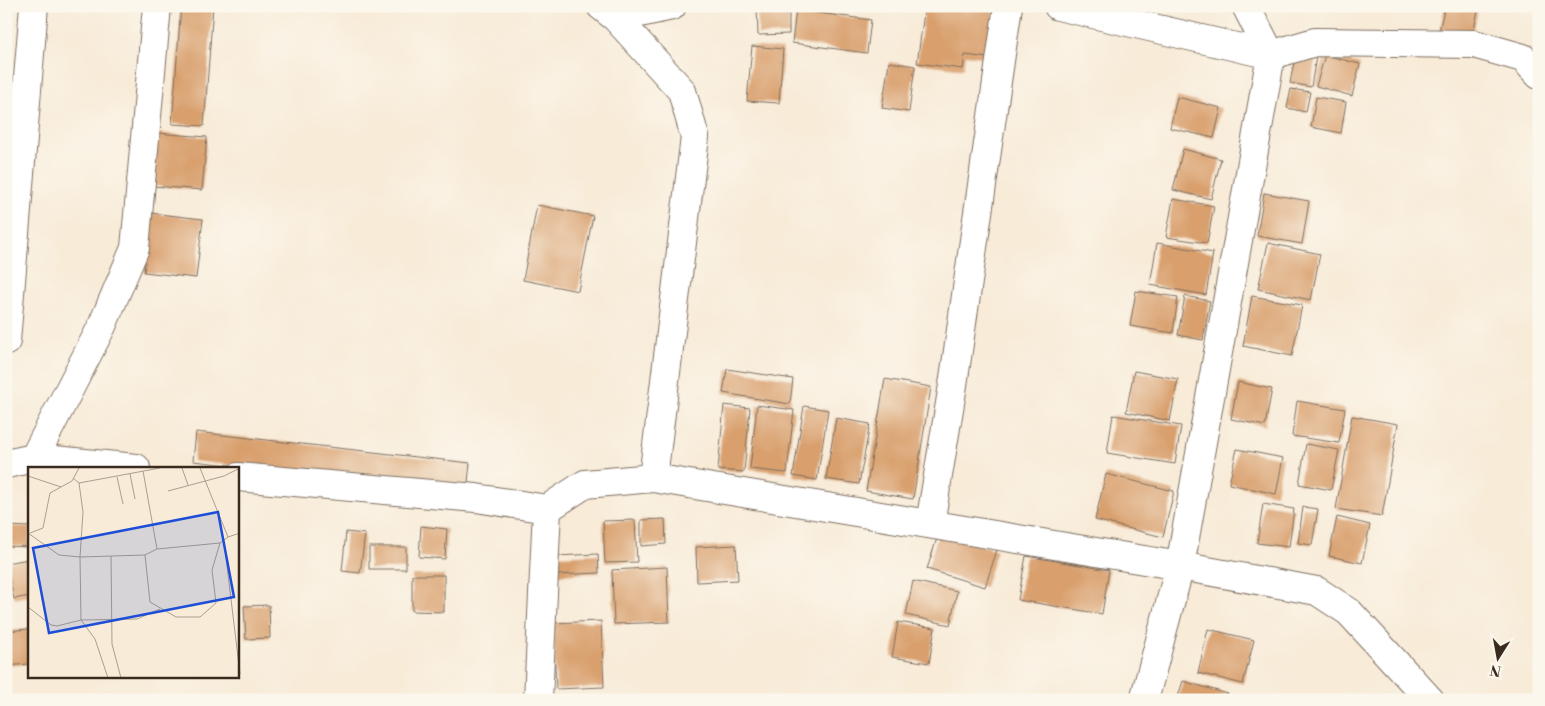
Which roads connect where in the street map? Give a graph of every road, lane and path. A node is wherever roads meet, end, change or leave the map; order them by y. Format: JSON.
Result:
{"nodes":[{"id":1,"x":34,"y":6,"type":"edge"},
{"id":2,"x":157,"y":6,"type":"edge"},
{"id":3,"x":672,"y":6,"type":"edge"},
{"id":4,"x":1008,"y":6,"type":"edge"},
{"id":5,"x":1058,"y":6,"type":"edge"},
{"id":6,"x":1246,"y":6,"type":"edge"},
{"id":7,"x":608,"y":12,"type":"edge"},
{"id":8,"x":1271,"y":55,"type":"junction"},
{"id":9,"x":1539,"y":74,"type":"edge"},
{"id":10,"x":6,"y":341,"type":"edge"},
{"id":11,"x":34,"y":458,"type":"junction"},
{"id":12,"x":6,"y":464,"type":"edge"},
{"id":13,"x":126,"y":467,"type":"edge"},
{"id":14,"x":239,"y":477,"type":"edge"},
{"id":15,"x":654,"y":478,"type":"junction"},
{"id":16,"x":547,"y":509,"type":"junction"},
{"id":17,"x":930,"y":524,"type":"junction"},
{"id":18,"x":1180,"y":566,"type":"junction"},
{"id":19,"x":538,"y":700,"type":"edge"},
{"id":20,"x":1144,"y":700,"type":"edge"},
{"id":21,"x":1430,"y":700,"type":"edge"}],
"edges":[{"from":1,"to":10,"type":"street"},
{"from":2,"to":11,"type":"street"},
{"from":3,"to":7,"type":"street"},
{"from":4,"to":17,"type":"street"},
{"from":5,"to":8,"type":"street"},
{"from":6,"to":8,"type":"street"},
{"from":7,"to":15,"type":"street"},
{"from":8,"to":9,"type":"street"},
{"from":8,"to":18,"type":"street"},
{"from":11,"to":12,"type":"street"},
{"from":11,"to":13,"type":"street"},
{"from":14,"to":16,"type":"street"},
{"from":15,"to":16,"type":"street"},
{"from":15,"to":17,"type":"street"},
{"from":16,"to":19,"type":"street"},
{"from":17,"to":18,"type":"street"},
{"from":18,"to":20,"type":"street"},
{"from":18,"to":21,"type":"street"}]}
